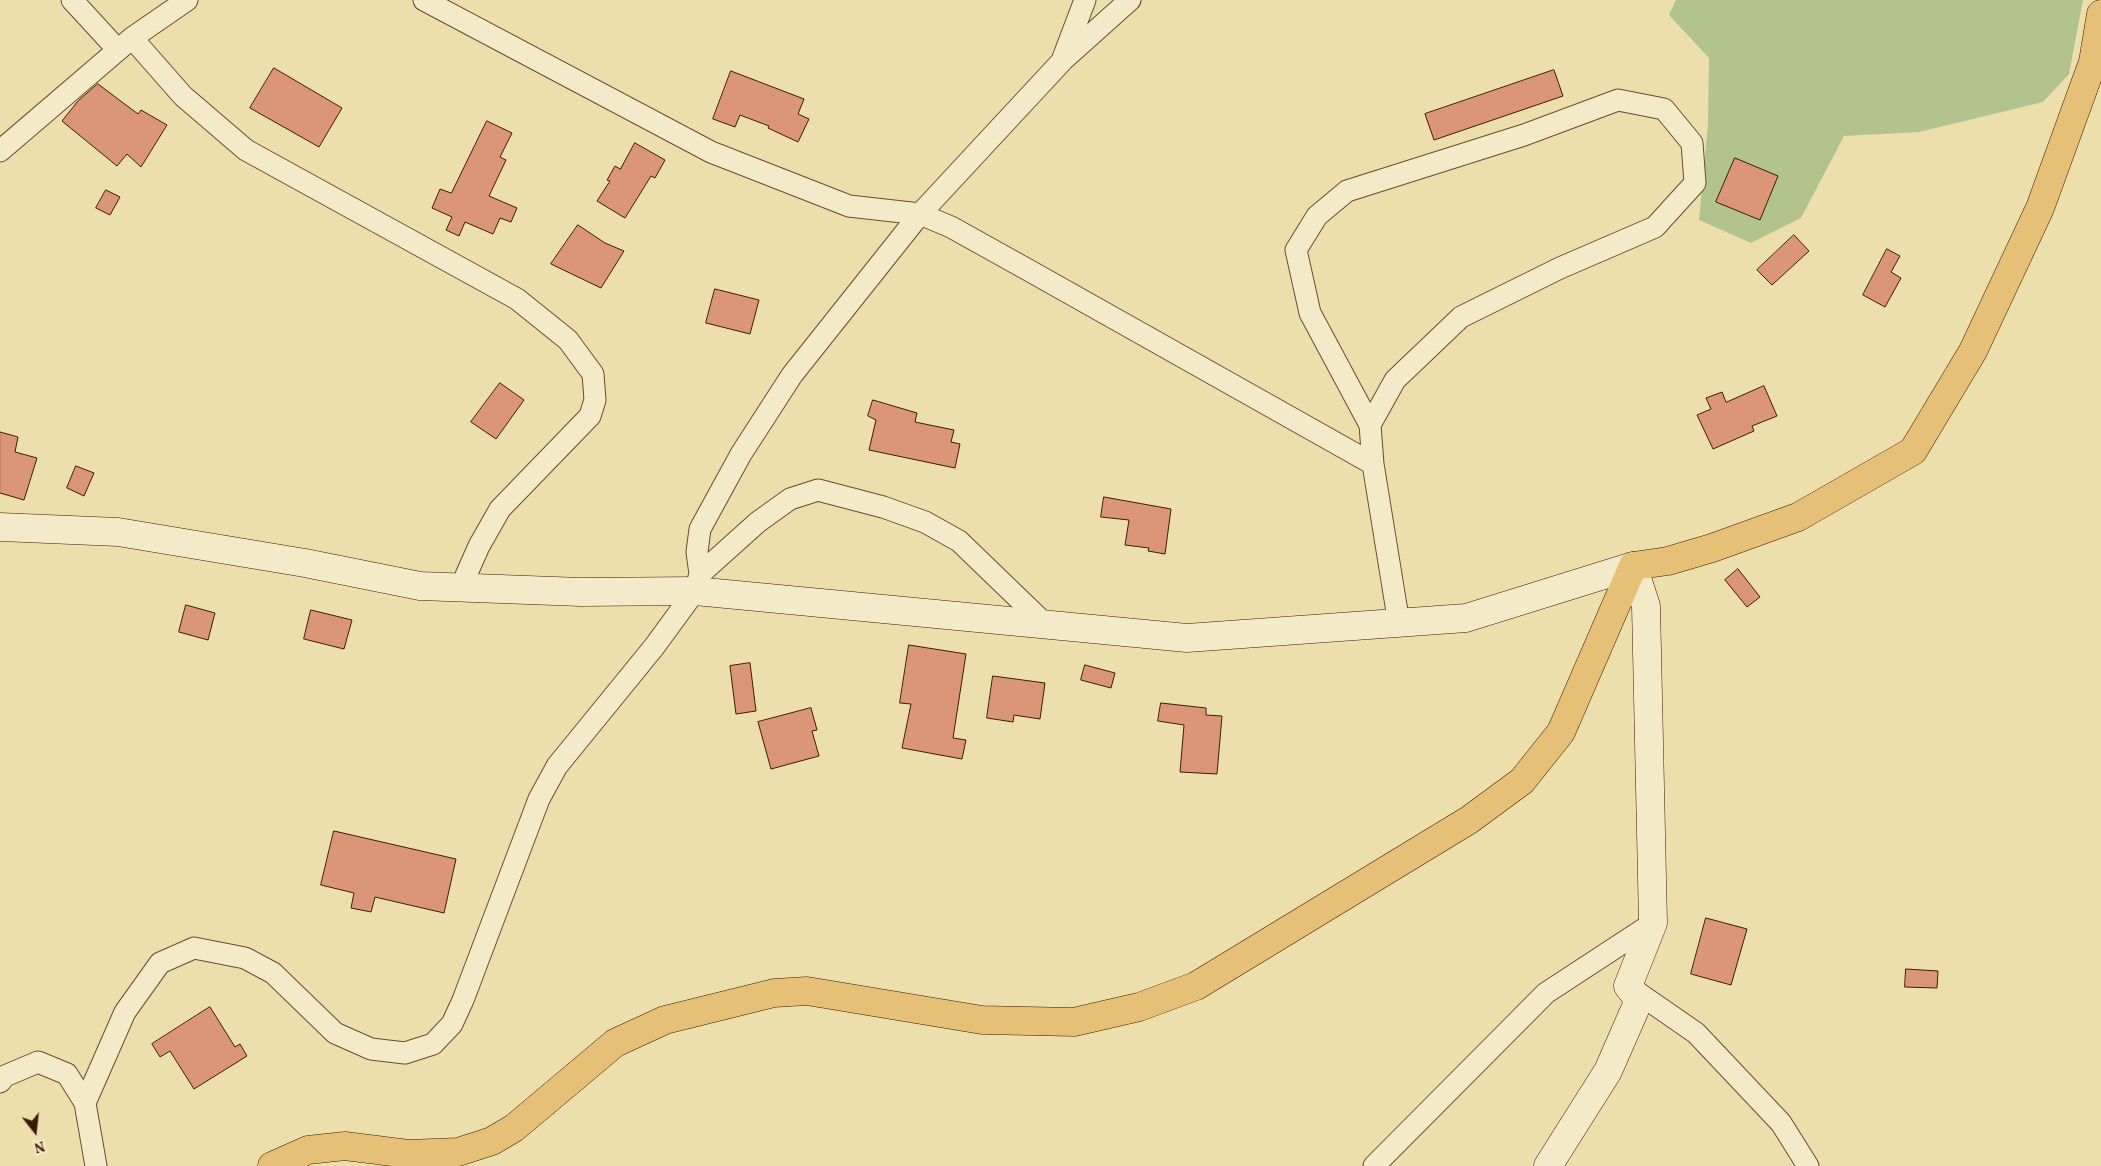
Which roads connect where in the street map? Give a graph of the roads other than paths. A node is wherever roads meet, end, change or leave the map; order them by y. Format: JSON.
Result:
{"nodes":[{"id":1,"x":72,"y":0,"type":"edge"},
{"id":2,"x":186,"y":0,"type":"edge"},
{"id":3,"x":424,"y":0,"type":"edge"},
{"id":4,"x":1085,"y":0,"type":"edge"},
{"id":5,"x":1130,"y":0,"type":"edge"},
{"id":6,"x":2101,"y":14,"type":"edge"},
{"id":7,"x":125,"y":44,"type":"junction"},
{"id":8,"x":1063,"y":60,"type":"junction"},
{"id":9,"x":2097,"y":65,"type":"edge"},
{"id":10,"x":0,"y":151,"type":"edge"},
{"id":11,"x":920,"y":214,"type":"junction"},
{"id":12,"x":1370,"y":425,"type":"junction"},
{"id":13,"x":1373,"y":464,"type":"junction"},
{"id":14,"x":0,"y":527,"type":"edge"},
{"id":15,"x":1632,"y":566,"type":"junction"},
{"id":16,"x":698,"y":582,"type":"junction"},
{"id":17,"x":460,"y":589,"type":"junction"},
{"id":18,"x":1044,"y":623,"type":"junction"},
{"id":19,"x":1399,"y":624,"type":"junction"},
{"id":20,"x":1653,"y":923,"type":"junction"},
{"id":21,"x":1628,"y":986,"type":"junction"},
{"id":22,"x":0,"y":1082,"type":"edge"},
{"id":23,"x":85,"y":1103,"type":"junction"},
{"id":24,"x":96,"y":1166,"type":"edge"},
{"id":25,"x":272,"y":1166,"type":"edge"},
{"id":26,"x":1374,"y":1166,"type":"edge"},
{"id":27,"x":1548,"y":1166,"type":"edge"},
{"id":28,"x":1808,"y":1166,"type":"edge"}],
"edges":[{"from":1,"to":7,"type":"street"},
{"from":2,"to":7,"type":"street"},
{"from":3,"to":11,"type":"street"},
{"from":4,"to":8,"type":"street"},
{"from":5,"to":8,"type":"street"},
{"from":6,"to":9,"type":"highway"},
{"from":7,"to":10,"type":"street"},
{"from":7,"to":17,"type":"street"},
{"from":8,"to":11,"type":"street"},
{"from":9,"to":15,"type":"highway"},
{"from":11,"to":13,"type":"street"},
{"from":11,"to":16,"type":"street"},
{"from":12,"to":12,"type":"street"},
{"from":12,"to":13,"type":"street"},
{"from":13,"to":19,"type":"street"},
{"from":14,"to":17,"type":"street"},
{"from":15,"to":19,"type":"street"},
{"from":15,"to":20,"type":"street"},
{"from":15,"to":25,"type":"highway"},
{"from":16,"to":17,"type":"street"},
{"from":16,"to":18,"type":"street"},
{"from":16,"to":18,"type":"street"},
{"from":16,"to":23,"type":"street"},
{"from":18,"to":19,"type":"street"},
{"from":20,"to":21,"type":"street"},
{"from":20,"to":26,"type":"street"},
{"from":21,"to":27,"type":"street"},
{"from":21,"to":28,"type":"street"},
{"from":22,"to":23,"type":"street"},
{"from":23,"to":24,"type":"street"}]}
